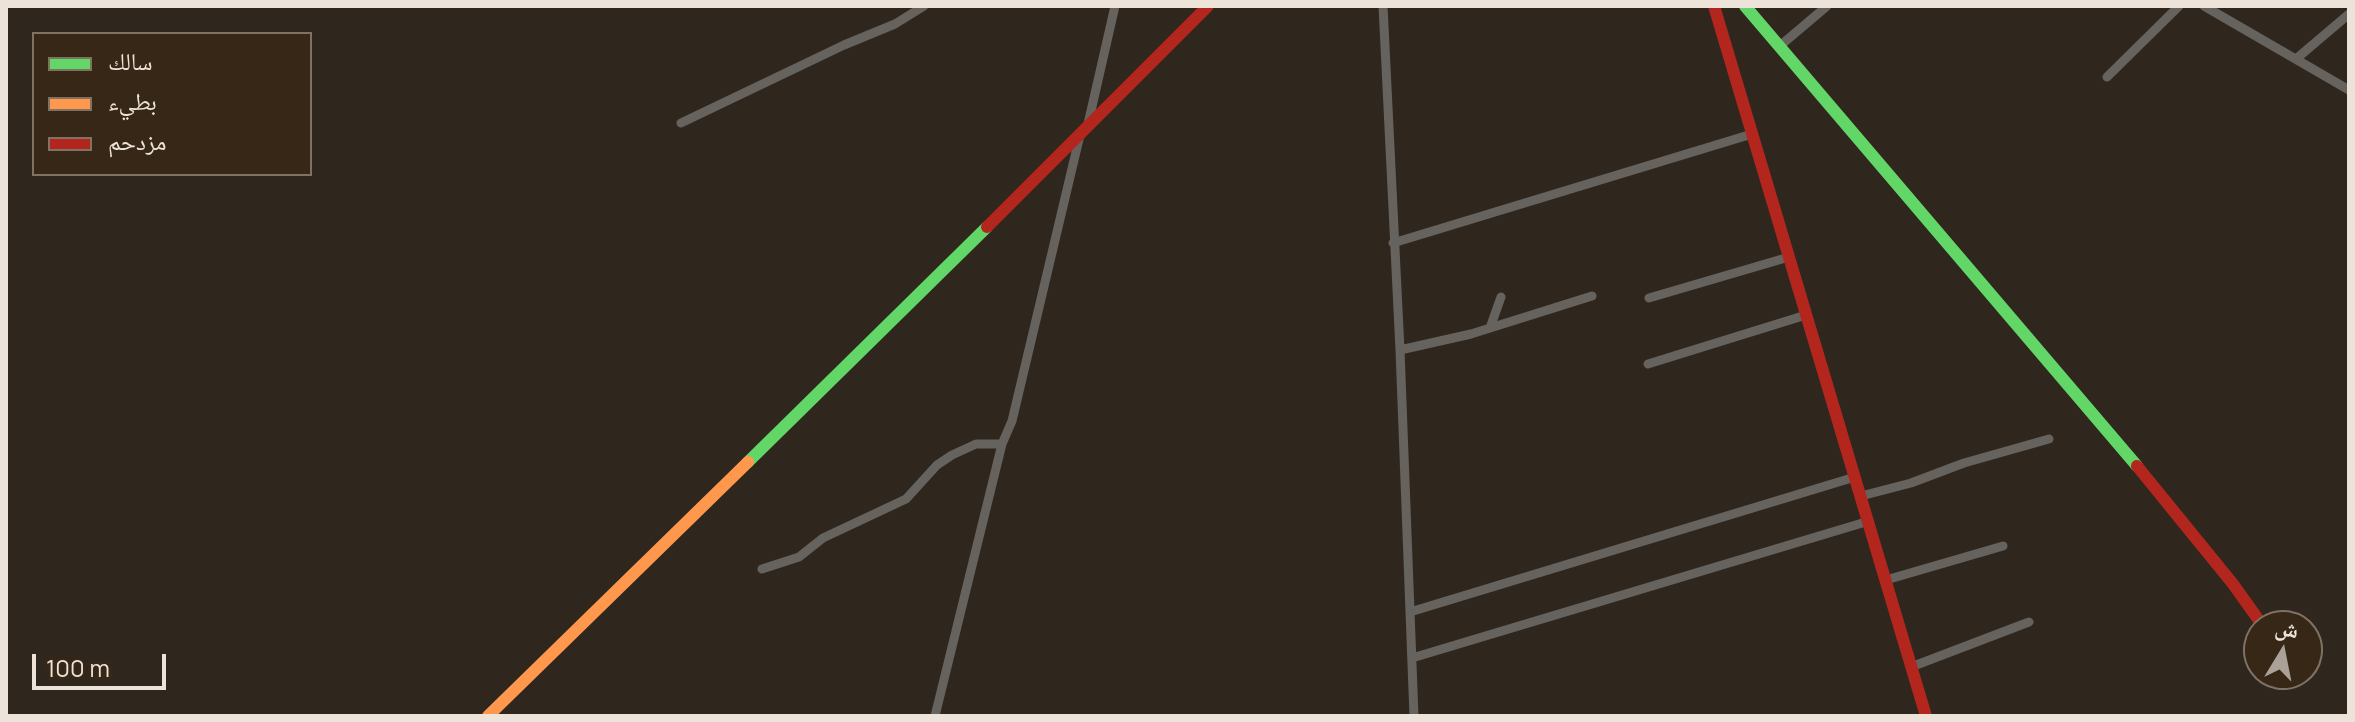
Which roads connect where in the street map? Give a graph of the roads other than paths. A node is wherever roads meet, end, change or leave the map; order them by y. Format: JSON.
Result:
{"nodes":[{"id":1,"x":924,"y":6,"type":"edge"},
{"id":2,"x":1115,"y":6,"type":"edge"},
{"id":3,"x":1208,"y":6,"type":"edge"},
{"id":4,"x":1383,"y":6,"type":"edge"},
{"id":5,"x":1714,"y":6,"type":"edge"},
{"id":6,"x":1745,"y":6,"type":"edge"},
{"id":7,"x":1827,"y":6,"type":"edge"},
{"id":8,"x":2179,"y":6,"type":"edge"},
{"id":9,"x":2204,"y":6,"type":"edge"},
{"id":10,"x":2349,"y":14,"type":"edge"},
{"id":11,"x":1781,"y":45,"type":"junction"},
{"id":12,"x":2296,"y":59,"type":"junction"},
{"id":13,"x":2107,"y":77,"type":"dead end"},
{"id":14,"x":2349,"y":90,"type":"edge"},
{"id":15,"x":681,"y":123,"type":"dead end"},
{"id":16,"x":1084,"y":128,"type":"junction"},
{"id":17,"x":1752,"y":134,"type":"junction"},
{"id":18,"x":1393,"y":243,"type":"junction"},
{"id":19,"x":1789,"y":257,"type":"junction"},
{"id":20,"x":1592,"y":296,"type":"dead end"},
{"id":21,"x":1501,"y":297,"type":"dead end"},
{"id":22,"x":1649,"y":298,"type":"dead end"},
{"id":23,"x":1806,"y":315,"type":"junction"},
{"id":24,"x":1490,"y":328,"type":"junction"},
{"id":25,"x":1400,"y":350,"type":"junction"},
{"id":26,"x":1648,"y":364,"type":"dead end"},
{"id":27,"x":2049,"y":439,"type":"dead end"},
{"id":28,"x":1002,"y":444,"type":"junction"},
{"id":29,"x":1855,"y":477,"type":"junction"},
{"id":30,"x":1861,"y":496,"type":"junction"},
{"id":31,"x":1869,"y":521,"type":"junction"},
{"id":32,"x":2003,"y":546,"type":"dead end"},
{"id":33,"x":762,"y":569,"type":"dead end"},
{"id":34,"x":1886,"y":580,"type":"junction"},
{"id":35,"x":2252,"y":610,"type":"edge"},
{"id":36,"x":1410,"y":612,"type":"junction"},
{"id":37,"x":2029,"y":622,"type":"dead end"},
{"id":38,"x":1412,"y":658,"type":"junction"},
{"id":39,"x":1911,"y":667,"type":"junction"},
{"id":40,"x":488,"y":716,"type":"edge"},
{"id":41,"x":935,"y":716,"type":"edge"},
{"id":42,"x":1414,"y":716,"type":"edge"},
{"id":43,"x":1926,"y":716,"type":"edge"}],
"edges":[{"from":1,"to":15,"type":"street"},
{"from":2,"to":16,"type":"street"},
{"from":3,"to":16,"type":"street"},
{"from":4,"to":18,"type":"street"},
{"from":5,"to":17,"type":"street"},
{"from":6,"to":11,"type":"street"},
{"from":7,"to":11,"type":"street"},
{"from":8,"to":13,"type":"street"},
{"from":9,"to":12,"type":"street"},
{"from":10,"to":12,"type":"street"},
{"from":11,"to":35,"type":"street"},
{"from":12,"to":14,"type":"street"},
{"from":16,"to":28,"type":"street"},
{"from":16,"to":40,"type":"street"},
{"from":17,"to":18,"type":"street"},
{"from":17,"to":19,"type":"street"},
{"from":18,"to":25,"type":"street"},
{"from":19,"to":22,"type":"street"},
{"from":19,"to":23,"type":"street"},
{"from":20,"to":24,"type":"street"},
{"from":21,"to":24,"type":"street"},
{"from":23,"to":26,"type":"street"},
{"from":23,"to":29,"type":"street"},
{"from":24,"to":25,"type":"street"},
{"from":25,"to":36,"type":"street"},
{"from":27,"to":30,"type":"street"},
{"from":28,"to":33,"type":"street"},
{"from":28,"to":41,"type":"street"},
{"from":29,"to":30,"type":"street"},
{"from":29,"to":36,"type":"street"},
{"from":30,"to":31,"type":"street"},
{"from":31,"to":34,"type":"street"},
{"from":31,"to":38,"type":"street"},
{"from":32,"to":34,"type":"street"},
{"from":34,"to":39,"type":"street"},
{"from":36,"to":38,"type":"street"},
{"from":37,"to":39,"type":"street"},
{"from":38,"to":42,"type":"street"},
{"from":39,"to":43,"type":"street"}]}
